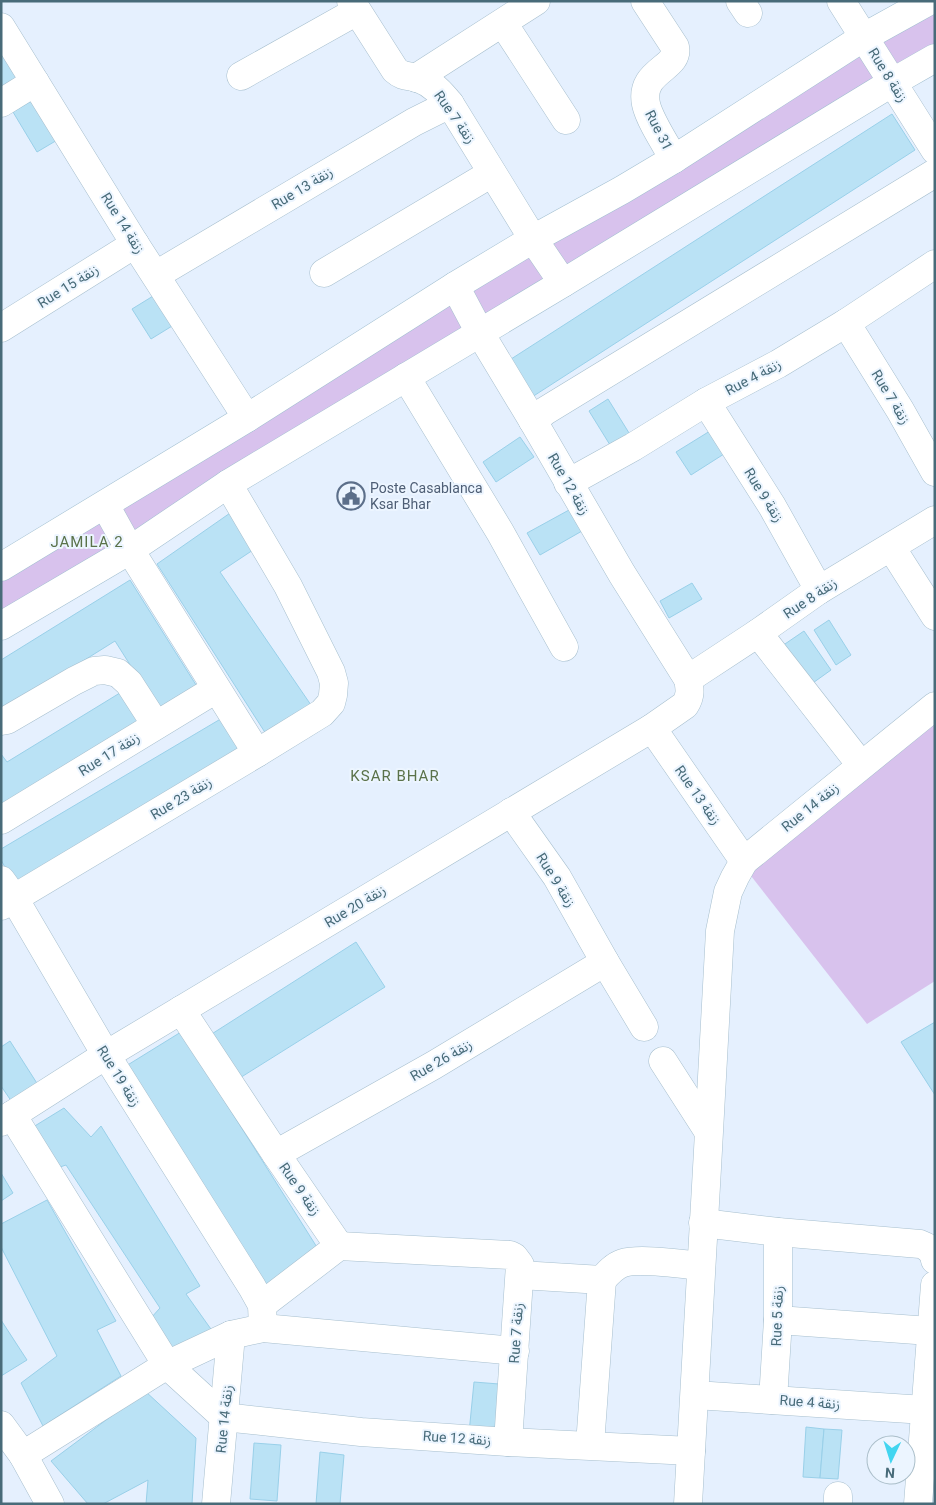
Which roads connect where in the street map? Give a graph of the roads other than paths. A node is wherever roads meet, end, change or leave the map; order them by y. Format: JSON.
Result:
{"nodes":[{"id":1,"x":536,"y":1,"type":"edge"},
{"id":2,"x":645,"y":1,"type":"edge"},
{"id":3,"x":841,"y":1,"type":"edge"},
{"id":4,"x":929,"y":1,"type":"edge"},
{"id":5,"x":354,"y":6,"type":"edge"},
{"id":6,"x":503,"y":24,"type":"junction"},
{"id":7,"x":1,"y":27,"type":"edge"},
{"id":8,"x":864,"y":37,"type":"junction"},
{"id":9,"x":935,"y":58,"type":"edge"},
{"id":10,"x":241,"y":76,"type":"dead end"},
{"id":11,"x":416,"y":78,"type":"junction"},
{"id":12,"x":36,"y":82,"type":"junction"},
{"id":13,"x":893,"y":82,"type":"junction"},
{"id":14,"x":1,"y":103,"type":"edge"},
{"id":15,"x":450,"y":104,"type":"junction"},
{"id":16,"x":566,"y":120,"type":"dead end"},
{"id":17,"x":935,"y":150,"type":"edge"},
{"id":18,"x":674,"y":159,"type":"junction"},
{"id":19,"x":492,"y":173,"type":"junction"},
{"id":20,"x":935,"y":173,"type":"edge"},
{"id":21,"x":533,"y":239,"type":"junction"},
{"id":22,"x":135,"y":244,"type":"junction"},
{"id":23,"x":935,"y":264,"type":"edge"},
{"id":24,"x":324,"y":273,"type":"dead end"},
{"id":25,"x":156,"y":275,"type":"junction"},
{"id":26,"x":563,"y":283,"type":"junction"},
{"id":27,"x":455,"y":286,"type":"junction"},
{"id":28,"x":846,"y":323,"type":"junction"},
{"id":29,"x":1,"y":328,"type":"edge"},
{"id":30,"x":480,"y":333,"type":"junction"},
{"id":31,"x":406,"y":377,"type":"junction"},
{"id":32,"x":706,"y":402,"type":"junction"},
{"id":33,"x":247,"y":418,"type":"junction"},
{"id":34,"x":533,"y":421,"type":"junction"},
{"id":35,"x":935,"y":472,"type":"edge"},
{"id":36,"x":568,"y":483,"type":"junction"},
{"id":37,"x":228,"y":484,"type":"junction"},
{"id":38,"x":105,"y":506,"type":"junction"},
{"id":39,"x":935,"y":520,"type":"edge"},
{"id":40,"x":891,"y":547,"type":"junction"},
{"id":41,"x":130,"y":550,"type":"junction"},
{"id":42,"x":1,"y":567,"type":"edge"},
{"id":43,"x":820,"y":590,"type":"junction"},
{"id":44,"x":935,"y":616,"type":"edge"},
{"id":45,"x":1,"y":626,"type":"edge"},
{"id":46,"x":758,"y":633,"type":"junction"},
{"id":47,"x":564,"y":646,"type":"dead end"},
{"id":48,"x":688,"y":679,"type":"junction"},
{"id":49,"x":216,"y":689,"type":"junction"},
{"id":50,"x":935,"y":706,"type":"edge"},
{"id":51,"x":1,"y":721,"type":"edge"},
{"id":52,"x":156,"y":725,"type":"junction"},
{"id":53,"x":652,"y":728,"type":"junction"},
{"id":54,"x":257,"y":753,"type":"junction"},
{"id":55,"x":861,"y":766,"type":"junction"},
{"id":56,"x":511,"y":812,"type":"junction"},
{"id":57,"x":1,"y":820,"type":"edge"},
{"id":58,"x":744,"y":861,"type":"junction"},
{"id":59,"x":5,"y":894,"type":"edge"},
{"id":60,"x":605,"y":962,"type":"junction"},
{"id":61,"x":181,"y":1010,"type":"junction"},
{"id":62,"x":644,"y":1027,"type":"dead end"},
{"id":63,"x":106,"y":1055,"type":"junction"},
{"id":64,"x":663,"y":1061,"type":"dead end"},
{"id":65,"x":6,"y":1118,"type":"edge"},
{"id":66,"x":708,"y":1131,"type":"junction"},
{"id":67,"x":276,"y":1154,"type":"junction"},
{"id":68,"x":703,"y":1223,"type":"junction"},
{"id":69,"x":778,"y":1232,"type":"junction"},
{"id":70,"x":339,"y":1246,"type":"junction"},
{"id":71,"x":935,"y":1260,"type":"edge"},
{"id":72,"x":701,"y":1266,"type":"junction"},
{"id":73,"x":520,"y":1275,"type":"junction"},
{"id":74,"x":602,"y":1280,"type":"junction"},
{"id":75,"x":935,"y":1285,"type":"edge"},
{"id":76,"x":263,"y":1317,"type":"junction"},
{"id":77,"x":778,"y":1320,"type":"junction"},
{"id":78,"x":930,"y":1331,"type":"junction"},
{"id":79,"x":231,"y":1335,"type":"junction"},
{"id":80,"x":514,"y":1351,"type":"junction"},
{"id":81,"x":167,"y":1366,"type":"junction"},
{"id":82,"x":695,"y":1395,"type":"junction"},
{"id":83,"x":773,"y":1400,"type":"junction"},
{"id":84,"x":224,"y":1417,"type":"junction"},
{"id":85,"x":1,"y":1425,"type":"edge"},
{"id":86,"x":928,"y":1425,"type":"edge"},
{"id":87,"x":508,"y":1442,"type":"junction"},
{"id":88,"x":590,"y":1445,"type":"junction"},
{"id":89,"x":692,"y":1451,"type":"junction"},
{"id":90,"x":23,"y":1455,"type":"junction"},
{"id":91,"x":50,"y":1504,"type":"edge"},
{"id":92,"x":216,"y":1504,"type":"edge"},
{"id":93,"x":688,"y":1504,"type":"edge"},
{"id":94,"x":918,"y":1504,"type":"edge"}],
"edges":[{"from":1,"to":6,"type":"street"},
{"from":2,"to":18,"type":"street","name":"Rue 31"},
{"from":3,"to":8,"type":"street","name":"Rue 8 زنقة"},
{"from":4,"to":8,"type":"street"},
{"from":5,"to":10,"type":"street"},
{"from":5,"to":11,"type":"street"},
{"from":6,"to":11,"type":"street"},
{"from":6,"to":16,"type":"street"},
{"from":7,"to":12,"type":"street","name":"Rue 14 زنقة"},
{"from":8,"to":13,"type":"street","name":"Rue 8 زنقة"},
{"from":8,"to":18,"type":"street"},
{"from":9,"to":13,"type":"street"},
{"from":11,"to":15,"type":"street","name":"Rue 7 زنقة"},
{"from":12,"to":14,"type":"street"},
{"from":12,"to":22,"type":"street","name":"Rue 14 زنقة"},
{"from":13,"to":17,"type":"street","name":"Rue 8 زنقة"},
{"from":13,"to":26,"type":"street"},
{"from":15,"to":19,"type":"street","name":"Rue 7 زنقة"},
{"from":15,"to":25,"type":"street","name":"Rue 13 زنقة"},
{"from":18,"to":21,"type":"street"},
{"from":19,"to":21,"type":"street","name":"Rue 7 زنقة"},
{"from":19,"to":24,"type":"street"},
{"from":20,"to":34,"type":"street"},
{"from":21,"to":26,"type":"street","name":"Rue 7 زنقة"},
{"from":21,"to":27,"type":"street"},
{"from":22,"to":25,"type":"street","name":"Rue 14 زنقة"},
{"from":22,"to":29,"type":"street","name":"Rue 15 زنقة"},
{"from":23,"to":28,"type":"street","name":"Rue 4 زنقة"},
{"from":25,"to":33,"type":"street","name":"Rue 14 زنقة"},
{"from":26,"to":30,"type":"street"},
{"from":27,"to":30,"type":"street","name":"Rue 12 زنقة"},
{"from":27,"to":33,"type":"street"},
{"from":28,"to":32,"type":"street","name":"Rue 4 زنقة"},
{"from":28,"to":35,"type":"street","name":"Rue 7 زنقة"},
{"from":30,"to":31,"type":"street"},
{"from":30,"to":34,"type":"street","name":"Rue 12 زنقة"},
{"from":31,"to":37,"type":"street"},
{"from":31,"to":47,"type":"street"},
{"from":32,"to":36,"type":"street","name":"Rue 4 زنقة"},
{"from":32,"to":43,"type":"street","name":"Rue 9 زنقة"},
{"from":33,"to":38,"type":"street"},
{"from":34,"to":36,"type":"street","name":"Rue 12 زنقة"},
{"from":36,"to":48,"type":"street","name":"Rue 12 زنقة"},
{"from":37,"to":41,"type":"street"},
{"from":37,"to":54,"type":"street","name":"Rue 23 زنقة"},
{"from":38,"to":41,"type":"street"},
{"from":38,"to":42,"type":"street"},
{"from":39,"to":40,"type":"street","name":"Rue 8 زنقة"},
{"from":40,"to":43,"type":"street","name":"Rue 8 زنقة"},
{"from":40,"to":44,"type":"street"},
{"from":41,"to":45,"type":"street"},
{"from":41,"to":49,"type":"street"},
{"from":43,"to":46,"type":"street","name":"Rue 8 زنقة"},
{"from":46,"to":48,"type":"street","name":"Rue 8 زنقة"},
{"from":46,"to":55,"type":"street"},
{"from":48,"to":53,"type":"street","name":"Rue 20 زنقة"},
{"from":49,"to":52,"type":"street","name":"Rue 17 زنقة"},
{"from":49,"to":54,"type":"street"},
{"from":50,"to":55,"type":"street","name":"Rue 14 زنقة"},
{"from":51,"to":52,"type":"street"},
{"from":52,"to":57,"type":"street","name":"Rue 17 زنقة"},
{"from":53,"to":56,"type":"street","name":"Rue 20 زنقة"},
{"from":53,"to":58,"type":"street","name":"Rue 13 زنقة"},
{"from":54,"to":59,"type":"street","name":"Rue 23 زنقة"},
{"from":55,"to":58,"type":"street","name":"Rue 14 زنقة"},
{"from":56,"to":60,"type":"street","name":"Rue 9 زنقة"},
{"from":56,"to":61,"type":"street","name":"Rue 20 زنقة"},
{"from":58,"to":66,"type":"street","name":"Rue 14 زنقة"},
{"from":59,"to":63,"type":"street","name":"Rue 19 زنقة"},
{"from":60,"to":62,"type":"street","name":"Rue 9 زنقة"},
{"from":60,"to":67,"type":"street","name":"Rue 26 زنقة"},
{"from":61,"to":63,"type":"street","name":"Rue 20 زنقة"},
{"from":61,"to":67,"type":"street","name":"Rue 9 زنقة"},
{"from":63,"to":65,"type":"street","name":"Rue 20 زنقة"},
{"from":63,"to":76,"type":"street","name":"Rue 19 زنقة"},
{"from":64,"to":66,"type":"street"},
{"from":65,"to":81,"type":"street"},
{"from":66,"to":68,"type":"street","name":"Rue 14 زنقة"},
{"from":67,"to":70,"type":"street","name":"Rue 9 زنقة"},
{"from":68,"to":69,"type":"street"},
{"from":68,"to":72,"type":"street","name":"Rue 14 زنقة"},
{"from":69,"to":71,"type":"street"},
{"from":69,"to":77,"type":"street","name":"Rue 5 زنقة"},
{"from":70,"to":73,"type":"street"},
{"from":70,"to":76,"type":"street"},
{"from":72,"to":74,"type":"street"},
{"from":72,"to":82,"type":"street","name":"Rue 14 زنقة"},
{"from":73,"to":74,"type":"street"},
{"from":73,"to":80,"type":"street","name":"Rue 7 زنقة"},
{"from":74,"to":88,"type":"street"},
{"from":75,"to":78,"type":"street"},
{"from":76,"to":79,"type":"street"},
{"from":76,"to":80,"type":"street"},
{"from":77,"to":78,"type":"street"},
{"from":77,"to":83,"type":"street","name":"Rue 5 زنقة"},
{"from":78,"to":86,"type":"street"},
{"from":79,"to":81,"type":"street"},
{"from":79,"to":84,"type":"street","name":"Rue 14 زنقة"},
{"from":80,"to":87,"type":"street","name":"Rue 7 زنقة"},
{"from":81,"to":84,"type":"street"},
{"from":81,"to":90,"type":"street"},
{"from":82,"to":83,"type":"street","name":"Rue 4 زنقة"},
{"from":82,"to":89,"type":"street","name":"Rue 14 زنقة"},
{"from":83,"to":86,"type":"street","name":"Rue 4 زنقة"},
{"from":84,"to":87,"type":"street","name":"Rue 12 زنقة"},
{"from":84,"to":92,"type":"street","name":"Rue 14 زنقة"},
{"from":85,"to":90,"type":"street"},
{"from":86,"to":94,"type":"street"},
{"from":87,"to":88,"type":"street","name":"Rue 12 زنقة"},
{"from":88,"to":89,"type":"street","name":"Rue 12 زنقة"},
{"from":89,"to":93,"type":"street","name":"Rue 14 زنقة"},
{"from":90,"to":91,"type":"street"}]}
